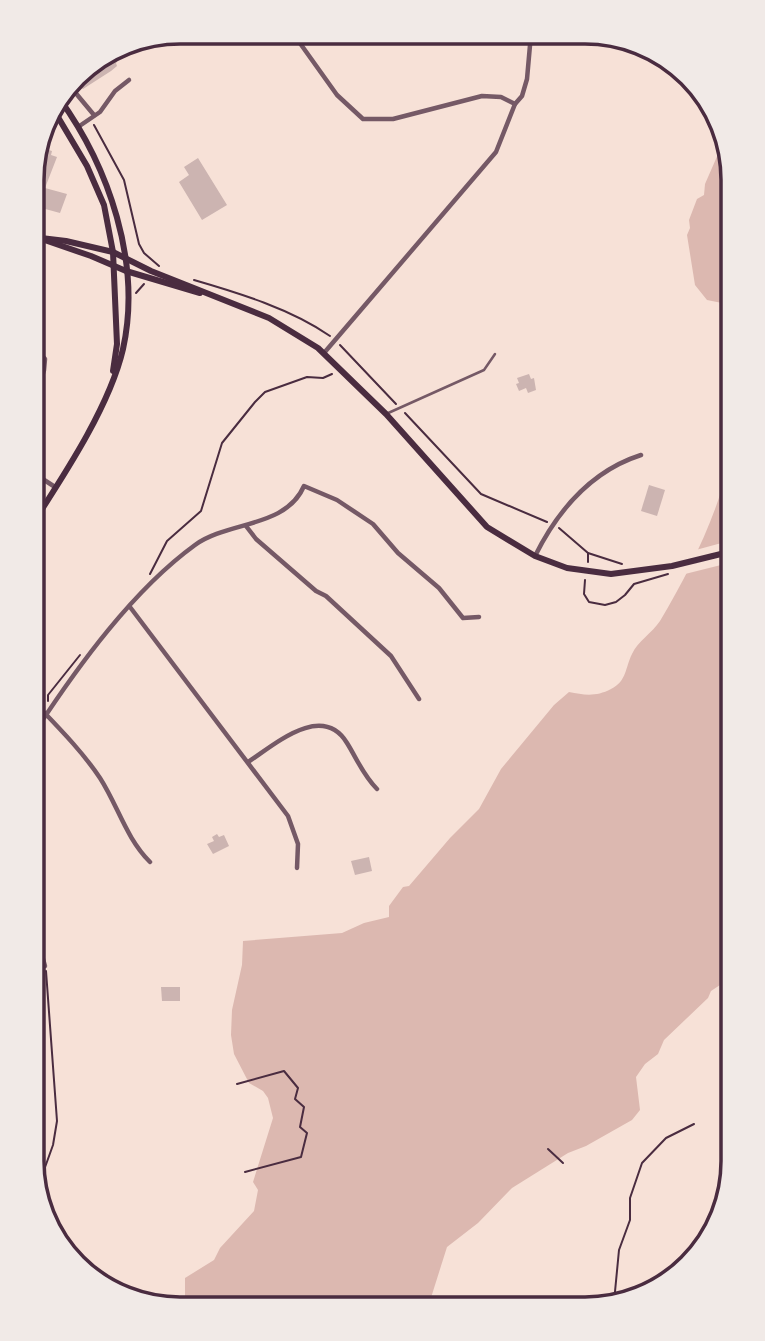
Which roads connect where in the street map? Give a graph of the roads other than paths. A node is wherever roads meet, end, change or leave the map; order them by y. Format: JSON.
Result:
{"nodes":[{"id":1,"x":301,"y":44,"type":"edge"},
{"id":2,"x":530,"y":44,"type":"edge"},
{"id":3,"x":130,"y":80,"type":"dead end"},
{"id":4,"x":75,"y":93,"type":"edge"},
{"id":5,"x":515,"y":104,"type":"junction"},
{"id":6,"x":65,"y":107,"type":"edge"},
{"id":7,"x":92,"y":117,"type":"junction"},
{"id":8,"x":58,"y":118,"type":"edge"},
{"id":9,"x":78,"y":127,"type":"junction"},
{"id":10,"x":44,"y":238,"type":"edge"},
{"id":11,"x":44,"y":240,"type":"edge"},
{"id":12,"x":113,"y":252,"type":"junction"},
{"id":13,"x":124,"y":259,"type":"junction"},
{"id":14,"x":113,"y":265,"type":"junction"},
{"id":15,"x":126,"y":271,"type":"junction"},
{"id":16,"x":219,"y":298,"type":"junction"},
{"id":17,"x":324,"y":352,"type":"junction"},
{"id":18,"x":495,"y":354,"type":"dead end"},
{"id":19,"x":111,"y":386,"type":"junction"},
{"id":20,"x":386,"y":414,"type":"junction"},
{"id":21,"x":641,"y":455,"type":"dead end"},
{"id":22,"x":44,"y":480,"type":"edge"},
{"id":23,"x":55,"y":487,"type":"junction"},
{"id":24,"x":44,"y":505,"type":"edge"},
{"id":25,"x":246,"y":526,"type":"junction"},
{"id":26,"x":721,"y":555,"type":"edge"},
{"id":27,"x":536,"y":556,"type":"junction"},
{"id":28,"x":130,"y":607,"type":"junction"},
{"id":29,"x":479,"y":617,"type":"dead end"},
{"id":30,"x":419,"y":699,"type":"dead end"},
{"id":31,"x":46,"y":714,"type":"junction"},
{"id":32,"x":44,"y":717,"type":"edge"},
{"id":33,"x":247,"y":762,"type":"junction"},
{"id":34,"x":377,"y":789,"type":"dead end"},
{"id":35,"x":150,"y":862,"type":"dead end"},
{"id":36,"x":297,"y":868,"type":"dead end"},
{"id":37,"x":44,"y":962,"type":"edge"},
{"id":38,"x":45,"y":966,"type":"road end"}],
"edges":[{"from":1,"to":5,"type":"street"},
{"from":2,"to":5,"type":"street"},
{"from":3,"to":7,"type":"street"},
{"from":4,"to":7,"type":"street"},
{"from":5,"to":17,"type":"street"},
{"from":6,"to":9,"type":"main road"},
{"from":7,"to":9,"type":"street"},
{"from":8,"to":12,"type":"main road"},
{"from":9,"to":13,"type":"main road"},
{"from":10,"to":12,"type":"main road"},
{"from":11,"to":14,"type":"main road"},
{"from":12,"to":13,"type":"main road"},
{"from":12,"to":14,"type":"main road"},
{"from":13,"to":15,"type":"main road"},
{"from":13,"to":16,"type":"main road"},
{"from":14,"to":15,"type":"main road"},
{"from":14,"to":19,"type":"main road"},
{"from":15,"to":16,"type":"main road"},
{"from":15,"to":19,"type":"main road"},
{"from":16,"to":17,"type":"main road"},
{"from":17,"to":20,"type":"main road"},
{"from":18,"to":20,"type":"lane"},
{"from":19,"to":23,"type":"main road"},
{"from":20,"to":27,"type":"main road"},
{"from":21,"to":27,"type":"street"},
{"from":22,"to":23,"type":"street"},
{"from":23,"to":24,"type":"main road"},
{"from":25,"to":28,"type":"street"},
{"from":25,"to":29,"type":"street"},
{"from":25,"to":30,"type":"street"},
{"from":26,"to":27,"type":"main road"},
{"from":28,"to":31,"type":"street"},
{"from":28,"to":33,"type":"street"},
{"from":31,"to":32,"type":"street"},
{"from":31,"to":35,"type":"street"},
{"from":33,"to":34,"type":"street"},
{"from":33,"to":36,"type":"street"},
{"from":37,"to":38,"type":"street"}]}
